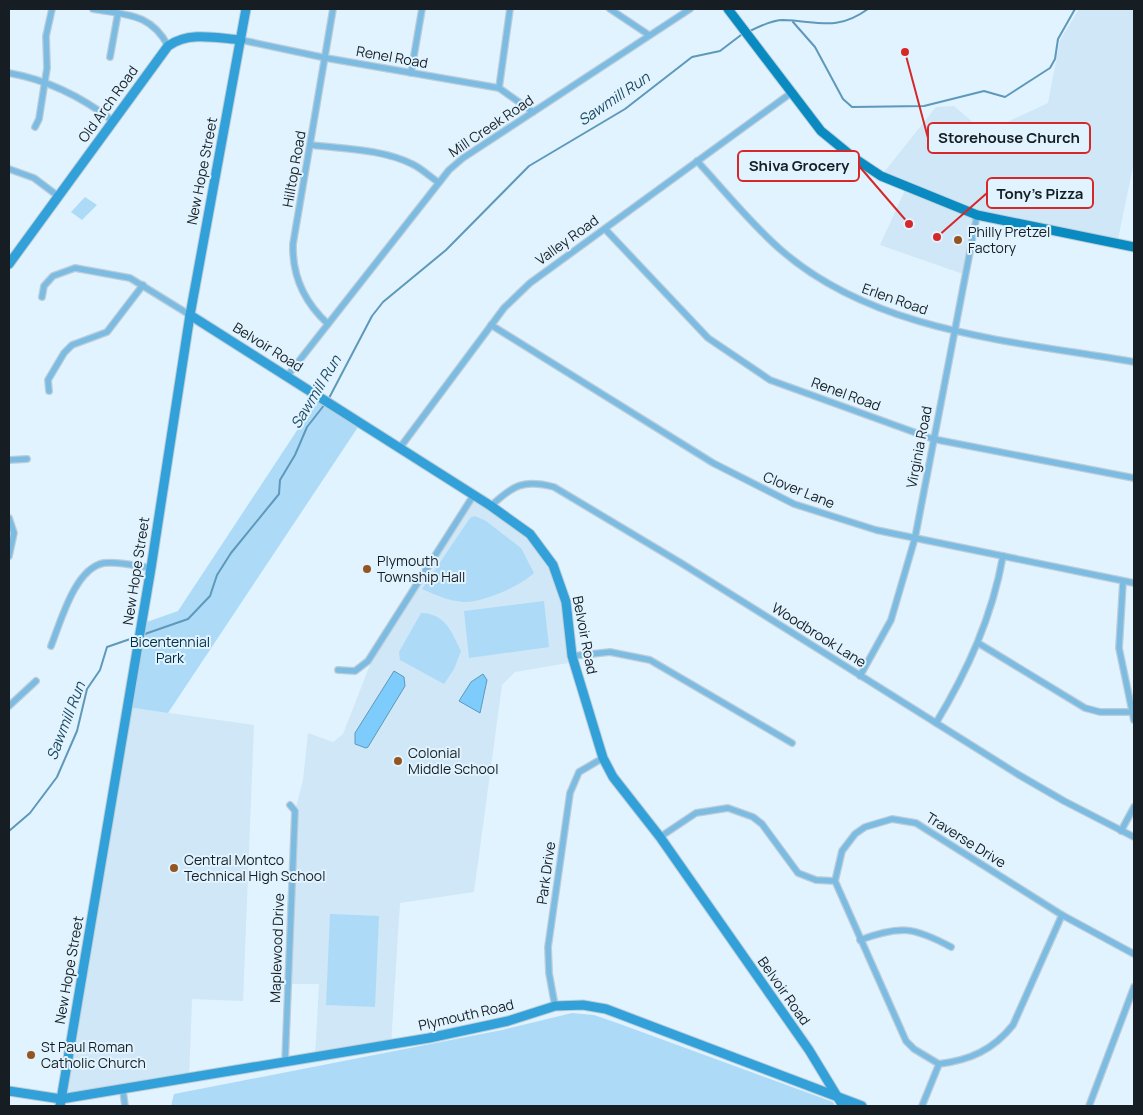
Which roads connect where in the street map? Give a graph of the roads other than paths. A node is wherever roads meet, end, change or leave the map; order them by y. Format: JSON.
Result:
{"nodes":[{"id":1,"x":52,"y":9,"type":"edge"},
{"id":2,"x":93,"y":9,"type":"edge"},
{"id":3,"x":246,"y":9,"type":"edge"},
{"id":4,"x":333,"y":9,"type":"edge"},
{"id":5,"x":422,"y":9,"type":"edge"},
{"id":6,"x":510,"y":9,"type":"edge"},
{"id":7,"x":610,"y":9,"type":"edge"},
{"id":8,"x":690,"y":9,"type":"edge"},
{"id":9,"x":728,"y":9,"type":"edge"},
{"id":10,"x":118,"y":13,"type":"junction"},
{"id":11,"x":649,"y":35,"type":"junction"},
{"id":12,"x":241,"y":40,"type":"junction"},
{"id":13,"x":168,"y":46,"type":"junction"},
{"id":14,"x":110,"y":57,"type":"dead end"},
{"id":15,"x":326,"y":58,"type":"junction"},
{"id":16,"x":9,"y":73,"type":"edge"},
{"id":17,"x":411,"y":73,"type":"junction"},
{"id":18,"x":45,"y":82,"type":"junction"},
{"id":19,"x":499,"y":88,"type":"junction"},
{"id":20,"x":791,"y":93,"type":"junction"},
{"id":21,"x":533,"y":112,"type":"junction"},
{"id":22,"x":113,"y":121,"type":"junction"},
{"id":23,"x":35,"y":127,"type":"dead end"},
{"id":24,"x":311,"y":145,"type":"junction"},
{"id":25,"x":697,"y":161,"type":"junction"},
{"id":26,"x":9,"y":169,"type":"edge"},
{"id":27,"x":438,"y":182,"type":"junction"},
{"id":28,"x":58,"y":196,"type":"junction"},
{"id":29,"x":977,"y":215,"type":"junction"},
{"id":30,"x":605,"y":229,"type":"junction"},
{"id":31,"x":1134,"y":247,"type":"edge"},
{"id":32,"x":9,"y":264,"type":"edge"},
{"id":33,"x":143,"y":285,"type":"junction"},
{"id":34,"x":42,"y":298,"type":"dead end"},
{"id":35,"x":190,"y":315,"type":"junction"},
{"id":36,"x":328,"y":324,"type":"junction"},
{"id":37,"x":491,"y":326,"type":"junction"},
{"id":38,"x":955,"y":331,"type":"junction"},
{"id":39,"x":1134,"y":362,"type":"edge"},
{"id":40,"x":288,"y":375,"type":"junction"},
{"id":41,"x":49,"y":391,"type":"dead end"},
{"id":42,"x":934,"y":439,"type":"junction"},
{"id":43,"x":399,"y":450,"type":"junction"},
{"id":44,"x":27,"y":459,"type":"dead end"},
{"id":45,"x":9,"y":460,"type":"edge"},
{"id":46,"x":1134,"y":478,"type":"edge"},
{"id":47,"x":473,"y":496,"type":"junction"},
{"id":48,"x":491,"y":506,"type":"junction"},
{"id":49,"x":9,"y":518,"type":"edge"},
{"id":50,"x":915,"y":538,"type":"junction"},
{"id":51,"x":9,"y":556,"type":"edge"},
{"id":52,"x":1003,"y":556,"type":"junction"},
{"id":53,"x":151,"y":568,"type":"junction"},
{"id":54,"x":1123,"y":582,"type":"junction"},
{"id":55,"x":1134,"y":583,"type":"edge"},
{"id":56,"x":978,"y":643,"type":"junction"},
{"id":57,"x":50,"y":646,"type":"dead end"},
{"id":58,"x":572,"y":656,"type":"junction"},
{"id":59,"x":338,"y":670,"type":"dead end"},
{"id":60,"x":860,"y":676,"type":"junction"},
{"id":61,"x":36,"y":681,"type":"dead end"},
{"id":62,"x":9,"y":706,"type":"edge"},
{"id":63,"x":1132,"y":712,"type":"junction"},
{"id":64,"x":1134,"y":720,"type":"edge"},
{"id":65,"x":936,"y":723,"type":"junction"},
{"id":66,"x":792,"y":743,"type":"dead end"},
{"id":67,"x":603,"y":758,"type":"junction"},
{"id":68,"x":290,"y":805,"type":"dead end"},
{"id":69,"x":1134,"y":807,"type":"edge"},
{"id":70,"x":1122,"y":830,"type":"junction"},
{"id":71,"x":660,"y":837,"type":"junction"},
{"id":72,"x":1134,"y":837,"type":"edge"},
{"id":73,"x":835,"y":880,"type":"junction"},
{"id":74,"x":1062,"y":915,"type":"junction"},
{"id":75,"x":860,"y":940,"type":"junction"},
{"id":76,"x":951,"y":947,"type":"dead end"},
{"id":77,"x":1134,"y":954,"type":"edge"},
{"id":78,"x":1134,"y":987,"type":"edge"},
{"id":79,"x":555,"y":1006,"type":"junction"},
{"id":80,"x":285,"y":1063,"type":"junction"},
{"id":81,"x":939,"y":1064,"type":"junction"},
{"id":82,"x":9,"y":1091,"type":"edge"},
{"id":83,"x":123,"y":1091,"type":"junction"},
{"id":84,"x":839,"y":1097,"type":"junction"},
{"id":85,"x":60,"y":1103,"type":"edge"},
{"id":86,"x":125,"y":1106,"type":"edge"},
{"id":87,"x":843,"y":1106,"type":"edge"},
{"id":88,"x":862,"y":1106,"type":"edge"},
{"id":89,"x":922,"y":1106,"type":"edge"},
{"id":90,"x":1089,"y":1106,"type":"edge"}],
"edges":[{"from":1,"to":18,"type":"street"},
{"from":2,"to":10,"type":"street"},
{"from":3,"to":12,"type":"street"},
{"from":4,"to":15,"type":"street","name":"Hilltop Road"},
{"from":5,"to":17,"type":"street"},
{"from":6,"to":19,"type":"street"},
{"from":7,"to":11,"type":"street"},
{"from":8,"to":11,"type":"street","name":"Mill Creek Road"},
{"from":9,"to":20,"type":"main road"},
{"from":10,"to":13,"type":"street"},
{"from":10,"to":14,"type":"street"},
{"from":11,"to":21,"type":"street","name":"Mill Creek Road"},
{"from":12,"to":13,"type":"street"},
{"from":12,"to":15,"type":"street","name":"Renel Road"},
{"from":12,"to":35,"type":"street","name":"New Hope Street"},
{"from":13,"to":22,"type":"street","name":"Old Arch Road"},
{"from":15,"to":17,"type":"street","name":"Renel Road"},
{"from":15,"to":24,"type":"street","name":"Hilltop Road"},
{"from":16,"to":18,"type":"street"},
{"from":17,"to":19,"type":"street","name":"Renel Road"},
{"from":18,"to":22,"type":"street"},
{"from":18,"to":23,"type":"street"},
{"from":19,"to":21,"type":"street","name":"Renel Road"},
{"from":20,"to":25,"type":"street","name":"Valley Road"},
{"from":20,"to":29,"type":"main road"},
{"from":21,"to":27,"type":"street","name":"Mill Creek Road"},
{"from":22,"to":28,"type":"street","name":"Old Arch Road"},
{"from":24,"to":27,"type":"street"},
{"from":24,"to":36,"type":"street","name":"Hilltop Road"},
{"from":25,"to":30,"type":"street","name":"Valley Road"},
{"from":25,"to":38,"type":"street","name":"Erlen Road"},
{"from":26,"to":28,"type":"street"},
{"from":27,"to":36,"type":"street","name":"Mill Creek Road"},
{"from":28,"to":32,"type":"street","name":"Old Arch Road"},
{"from":29,"to":31,"type":"main road"},
{"from":29,"to":38,"type":"street","name":"Virginia Road"},
{"from":30,"to":37,"type":"street","name":"Valley Road"},
{"from":30,"to":42,"type":"street","name":"Renel Road"},
{"from":33,"to":34,"type":"street"},
{"from":33,"to":35,"type":"street"},
{"from":33,"to":41,"type":"street"},
{"from":35,"to":40,"type":"street","name":"Belvoir Road"},
{"from":35,"to":53,"type":"street","name":"New Hope Street"},
{"from":36,"to":40,"type":"street","name":"Mill Creek Road"},
{"from":37,"to":43,"type":"street","name":"Valley Road"},
{"from":37,"to":50,"type":"street","name":"Clover Lane"},
{"from":38,"to":39,"type":"street","name":"Erlen Road"},
{"from":38,"to":42,"type":"street","name":"Virginia Road"},
{"from":40,"to":43,"type":"street","name":"Belvoir Road"},
{"from":42,"to":46,"type":"street","name":"Renel Road"},
{"from":42,"to":50,"type":"street","name":"Virginia Road"},
{"from":43,"to":47,"type":"street","name":"Belvoir Road"},
{"from":44,"to":45,"type":"street"},
{"from":47,"to":48,"type":"street","name":"Belvoir Road"},
{"from":47,"to":59,"type":"street"},
{"from":48,"to":58,"type":"street","name":"Belvoir Road"},
{"from":48,"to":60,"type":"street","name":"Woodbrook Lane"},
{"from":49,"to":51,"type":"street"},
{"from":50,"to":52,"type":"street","name":"Clover Lane"},
{"from":50,"to":60,"type":"street","name":"Virginia Road"},
{"from":52,"to":54,"type":"street","name":"Clover Lane"},
{"from":52,"to":56,"type":"street"},
{"from":53,"to":57,"type":"street"},
{"from":53,"to":85,"type":"street","name":"New Hope Street"},
{"from":54,"to":55,"type":"street","name":"Clover Lane"},
{"from":54,"to":63,"type":"street"},
{"from":56,"to":63,"type":"street"},
{"from":56,"to":65,"type":"street"},
{"from":58,"to":66,"type":"street"},
{"from":58,"to":67,"type":"street","name":"Belvoir Road"},
{"from":60,"to":65,"type":"street","name":"Woodbrook Lane"},
{"from":61,"to":62,"type":"street"},
{"from":63,"to":64,"type":"street"},
{"from":65,"to":70,"type":"street","name":"Woodbrook Lane"},
{"from":67,"to":71,"type":"street","name":"Belvoir Road"},
{"from":67,"to":79,"type":"street","name":"Park Drive"},
{"from":68,"to":80,"type":"street","name":"Maplewood Drive"},
{"from":69,"to":70,"type":"street"},
{"from":70,"to":72,"type":"street","name":"Woodbrook Lane"},
{"from":71,"to":73,"type":"street"},
{"from":71,"to":84,"type":"street","name":"Belvoir Road"},
{"from":73,"to":74,"type":"street","name":"Traverse Drive"},
{"from":73,"to":75,"type":"street"},
{"from":74,"to":77,"type":"street","name":"Traverse Drive"},
{"from":74,"to":81,"type":"street"},
{"from":75,"to":76,"type":"street"},
{"from":75,"to":81,"type":"street"},
{"from":78,"to":90,"type":"street"},
{"from":79,"to":80,"type":"street","name":"Plymouth Road"},
{"from":79,"to":84,"type":"street","name":"Plymouth Road"},
{"from":80,"to":83,"type":"street","name":"Plymouth Road"},
{"from":81,"to":89,"type":"street"},
{"from":82,"to":85,"type":"street","name":"Plymouth Road"},
{"from":83,"to":85,"type":"street","name":"Plymouth Road"},
{"from":83,"to":86,"type":"street"},
{"from":84,"to":87,"type":"street","name":"Belvoir Road"},
{"from":84,"to":88,"type":"street","name":"Plymouth Road"}]}
